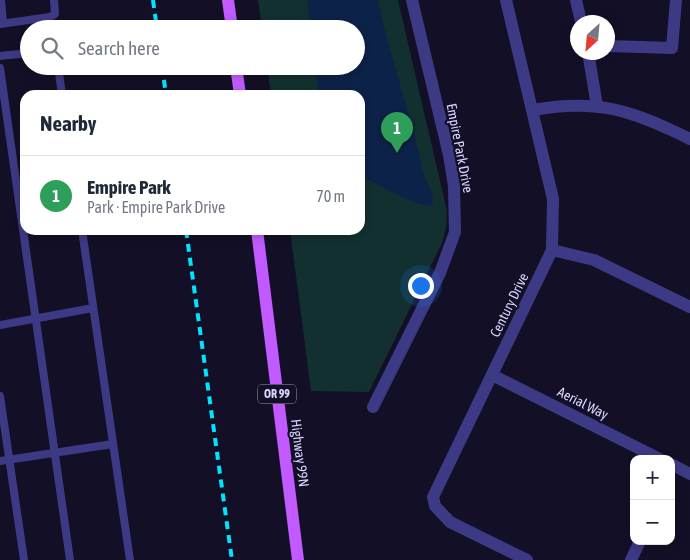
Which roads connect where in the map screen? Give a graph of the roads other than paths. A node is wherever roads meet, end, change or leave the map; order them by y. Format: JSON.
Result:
{"nodes":[{"id":1,"x":1,"y":0,"type":"edge"},
{"id":2,"x":54,"y":0,"type":"edge"},
{"id":3,"x":228,"y":0,"type":"edge"},
{"id":4,"x":412,"y":0,"type":"edge"},
{"id":5,"x":506,"y":0,"type":"edge"},
{"id":6,"x":576,"y":0,"type":"edge"},
{"id":7,"x":676,"y":0,"type":"edge"},
{"id":8,"x":579,"y":15,"type":"edge"},
{"id":9,"x":26,"y":20,"type":"edge"},
{"id":10,"x":231,"y":20,"type":"edge"},
{"id":11,"x":20,"y":21,"type":"edge"},
{"id":12,"x":2,"y":24,"type":"edge"},
{"id":13,"x":615,"y":46,"type":"edge"},
{"id":14,"x":20,"y":54,"type":"edge"},
{"id":15,"x":0,"y":56,"type":"edge"},
{"id":16,"x":589,"y":60,"type":"edge"},
{"id":17,"x":0,"y":68,"type":"edge"},
{"id":18,"x":59,"y":75,"type":"edge"},
{"id":19,"x":237,"y":75,"type":"edge"},
{"id":20,"x":61,"y":90,"type":"edge"},
{"id":21,"x":239,"y":90,"type":"edge"},
{"id":22,"x":597,"y":106,"type":"junction"},
{"id":23,"x":533,"y":110,"type":"junction"},
{"id":24,"x":690,"y":140,"type":"edge"},
{"id":25,"x":20,"y":207,"type":"edge"},
{"id":26,"x":24,"y":235,"type":"edge"},
{"id":27,"x":83,"y":235,"type":"edge"},
{"id":28,"x":258,"y":235,"type":"edge"},
{"id":29,"x":552,"y":250,"type":"junction"},
{"id":30,"x":690,"y":307,"type":"edge"},
{"id":31,"x":93,"y":308,"type":"junction"},
{"id":32,"x":36,"y":319,"type":"junction"},
{"id":33,"x":0,"y":325,"type":"edge"},
{"id":34,"x":492,"y":375,"type":"junction"},
{"id":35,"x":0,"y":396,"type":"edge"},
{"id":36,"x":373,"y":407,"type":"dead end"},
{"id":37,"x":113,"y":444,"type":"junction"},
{"id":38,"x":55,"y":453,"type":"junction"},
{"id":39,"x":652,"y":455,"type":"edge"},
{"id":40,"x":9,"y":460,"type":"junction"},
{"id":41,"x":0,"y":461,"type":"edge"},
{"id":42,"x":675,"y":470,"type":"edge"},
{"id":43,"x":690,"y":474,"type":"edge"},
{"id":44,"x":638,"y":545,"type":"edge"},
{"id":45,"x":24,"y":560,"type":"edge"},
{"id":46,"x":70,"y":560,"type":"edge"},
{"id":47,"x":130,"y":560,"type":"edge"},
{"id":48,"x":298,"y":560,"type":"edge"},
{"id":49,"x":527,"y":560,"type":"edge"},
{"id":50,"x":631,"y":560,"type":"edge"}],
"edges":[{"from":1,"to":12,"type":"lane"},
{"from":2,"to":9,"type":"lane"},
{"from":3,"to":10,"type":"main road"},
{"from":4,"to":36,"type":"street","name":"Empire Park Drive"},
{"from":5,"to":23,"type":"street","name":"Century Drive"},
{"from":6,"to":8,"type":"street"},
{"from":7,"to":13,"type":"street"},
{"from":11,"to":12,"type":"lane"},
{"from":14,"to":15,"type":"lane"},
{"from":16,"to":22,"type":"street"},
{"from":17,"to":25,"type":"lane"},
{"from":18,"to":20,"type":"lane"},
{"from":19,"to":21,"type":"main road"},
{"from":22,"to":23,"type":"street"},
{"from":22,"to":24,"type":"street"},
{"from":23,"to":29,"type":"street","name":"Century Drive"},
{"from":26,"to":32,"type":"lane"},
{"from":27,"to":31,"type":"lane"},
{"from":28,"to":48,"type":"main road","name":"Highway 99N","number":"OR 99"},
{"from":29,"to":30,"type":"street"},
{"from":29,"to":34,"type":"street","name":"Century Drive"},
{"from":31,"to":32,"type":"lane"},
{"from":31,"to":37,"type":"lane"},
{"from":32,"to":33,"type":"lane"},
{"from":32,"to":38,"type":"lane"},
{"from":34,"to":39,"type":"street","name":"Aerial Way"},
{"from":34,"to":49,"type":"street","name":"Century Drive"},
{"from":35,"to":40,"type":"lane"},
{"from":37,"to":38,"type":"lane"},
{"from":37,"to":47,"type":"lane"},
{"from":38,"to":40,"type":"lane"},
{"from":38,"to":46,"type":"lane"},
{"from":40,"to":41,"type":"lane"},
{"from":40,"to":45,"type":"lane"},
{"from":42,"to":43,"type":"street"},
{"from":44,"to":50,"type":"street"}]}
